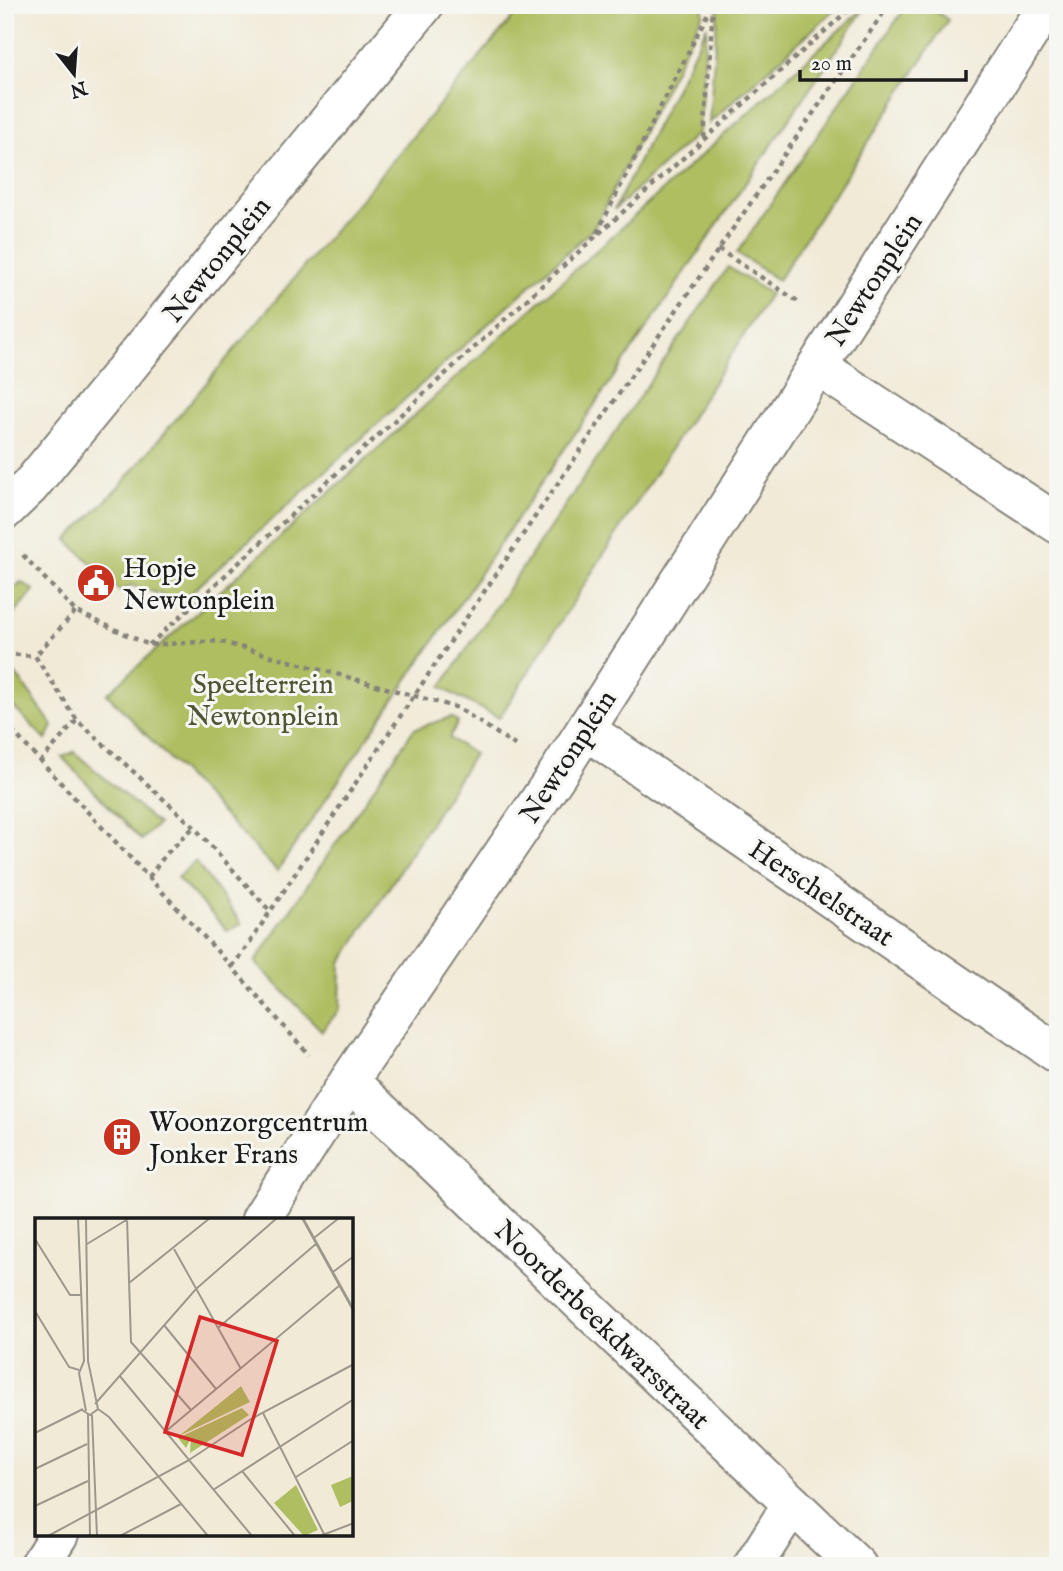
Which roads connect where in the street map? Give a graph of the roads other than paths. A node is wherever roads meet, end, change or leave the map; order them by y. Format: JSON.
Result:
{"nodes":[{"id":1,"x":424,"y":5,"type":"edge"},
{"id":2,"x":1047,"y":5,"type":"edge"},
{"id":3,"x":817,"y":366,"type":"junction"},
{"id":4,"x":5,"y":510,"type":"edge"},
{"id":5,"x":1058,"y":524,"type":"edge"},
{"id":6,"x":586,"y":730,"type":"junction"},
{"id":7,"x":1058,"y":1054,"type":"edge"},
{"id":8,"x":349,"y":1081,"type":"junction"},
{"id":9,"x":262,"y":1218,"type":"edge"},
{"id":10,"x":792,"y":1504,"type":"junction"},
{"id":11,"x":58,"y":1536,"type":"edge"},
{"id":12,"x":39,"y":1566,"type":"edge"},
{"id":13,"x":753,"y":1566,"type":"edge"},
{"id":14,"x":858,"y":1566,"type":"edge"}],
"edges":[{"from":1,"to":4,"type":"street","name":"Newtonplein"},
{"from":2,"to":3,"type":"street","name":"Newtonplein"},
{"from":3,"to":5,"type":"street"},
{"from":3,"to":6,"type":"street","name":"Newtonplein"},
{"from":6,"to":7,"type":"street","name":"Herschelstraat"},
{"from":6,"to":8,"type":"street","name":"Newtonplein"},
{"from":8,"to":9,"type":"street","name":"Newtonplein"},
{"from":8,"to":10,"type":"street","name":"Noorderbeekdwarsstraat"},
{"from":10,"to":13,"type":"street"},
{"from":10,"to":14,"type":"street","name":"Noorderbeekdwarsstraat"},
{"from":11,"to":12,"type":"street"}]}
